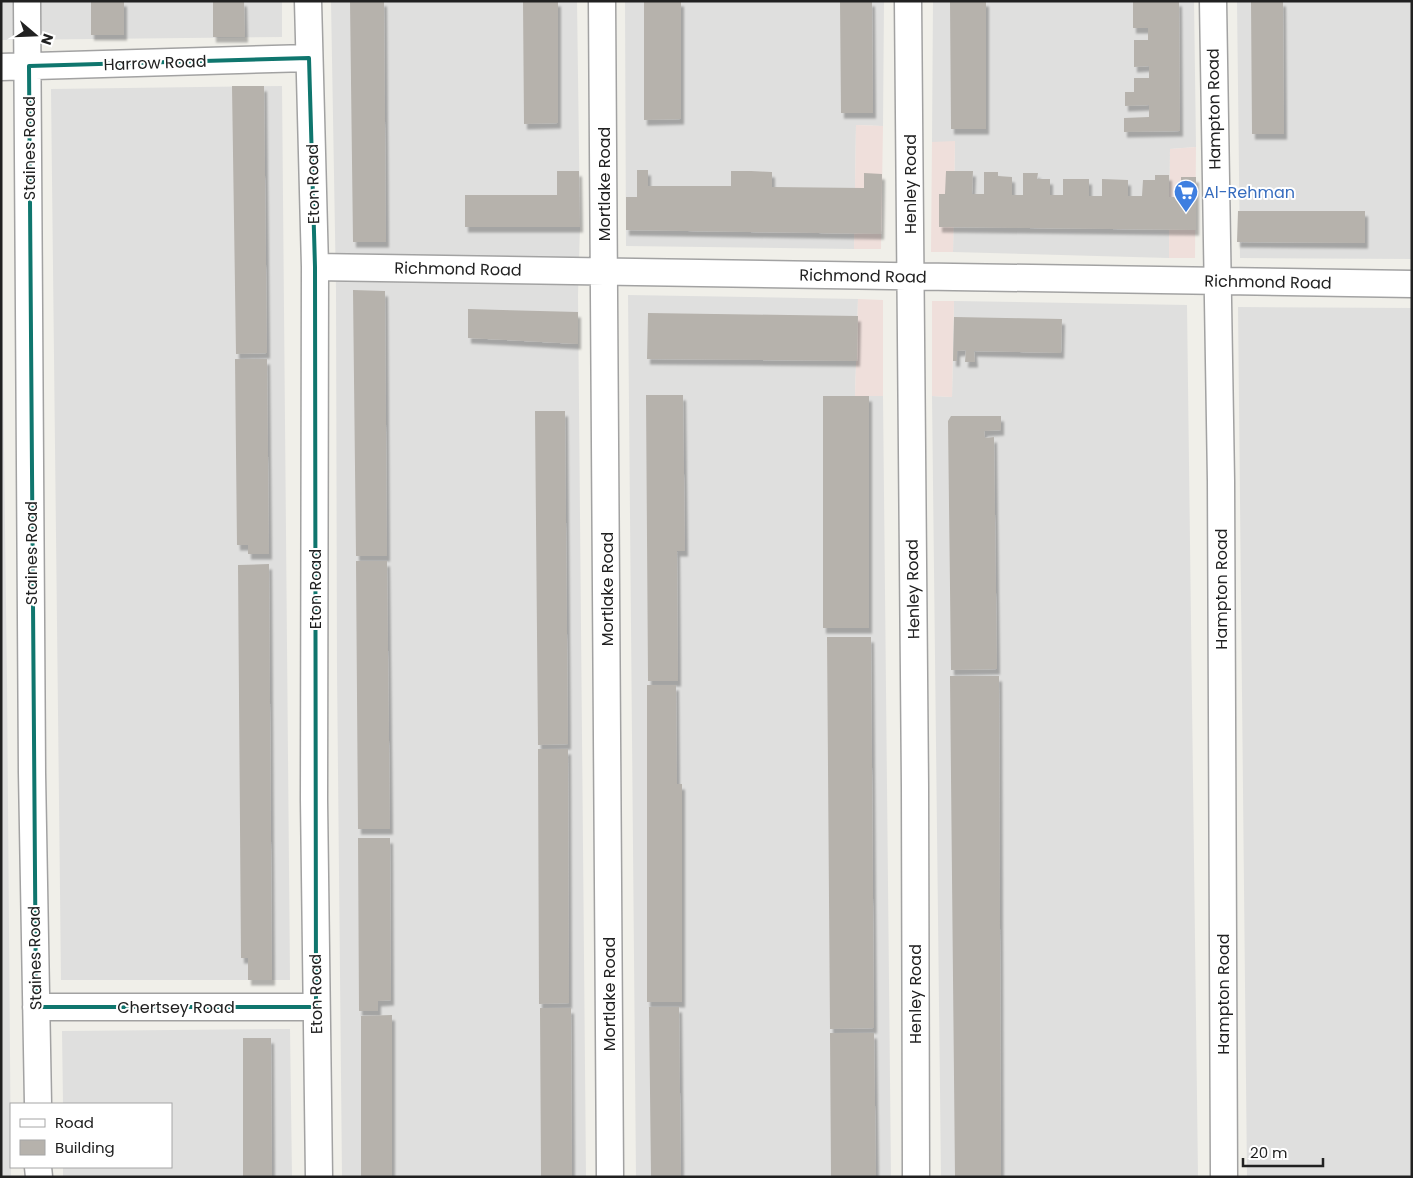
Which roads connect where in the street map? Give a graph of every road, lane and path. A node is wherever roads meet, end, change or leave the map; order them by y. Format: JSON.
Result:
{"nodes":[{"id":1,"x":27,"y":1,"type":"edge"},
{"id":2,"x":308,"y":1,"type":"edge"},
{"id":3,"x":602,"y":1,"type":"edge"},
{"id":4,"x":908,"y":1,"type":"edge"},
{"id":5,"x":1213,"y":1,"type":"edge"},
{"id":6,"x":310,"y":58,"type":"junction"},
{"id":7,"x":1,"y":66,"type":"edge"},
{"id":8,"x":29,"y":66,"type":"junction"},
{"id":9,"x":315,"y":267,"type":"junction"},
{"id":10,"x":605,"y":272,"type":"junction"},
{"id":11,"x":911,"y":276,"type":"junction"},
{"id":12,"x":1216,"y":282,"type":"junction"},
{"id":13,"x":1412,"y":284,"type":"edge"},
{"id":14,"x":36,"y":1007,"type":"junction"},
{"id":15,"x":316,"y":1008,"type":"junction"},
{"id":16,"x":38,"y":1103,"type":"edge"},
{"id":17,"x":319,"y":1177,"type":"edge"},
{"id":18,"x":610,"y":1177,"type":"edge"},
{"id":19,"x":916,"y":1177,"type":"edge"},
{"id":20,"x":1224,"y":1177,"type":"edge"}],
"edges":[{"from":1,"to":8,"type":"street","name":"Staines Road"},
{"from":2,"to":6,"type":"street","name":"Eton Road"},
{"from":3,"to":10,"type":"street","name":"Mortlake Road"},
{"from":4,"to":11,"type":"street","name":"Henley Road"},
{"from":5,"to":12,"type":"street","name":"Hampton Road"},
{"from":6,"to":8,"type":"street","name":"Harrow Road"},
{"from":6,"to":9,"type":"street","name":"Eton Road"},
{"from":7,"to":8,"type":"street","name":"Harrow Road"},
{"from":8,"to":14,"type":"street","name":"Staines Road"},
{"from":9,"to":10,"type":"street","name":"Richmond Road"},
{"from":9,"to":15,"type":"street","name":"Eton Road"},
{"from":10,"to":11,"type":"street","name":"Richmond Road"},
{"from":10,"to":18,"type":"street","name":"Mortlake Road"},
{"from":11,"to":12,"type":"street","name":"Richmond Road"},
{"from":11,"to":19,"type":"street","name":"Henley Road"},
{"from":12,"to":13,"type":"street","name":"Richmond Road"},
{"from":12,"to":20,"type":"street","name":"Hampton Road"},
{"from":14,"to":15,"type":"street","name":"Chertsey Road"},
{"from":14,"to":16,"type":"street","name":"Staines Road"},
{"from":15,"to":17,"type":"street","name":"Eton Road"}]}
